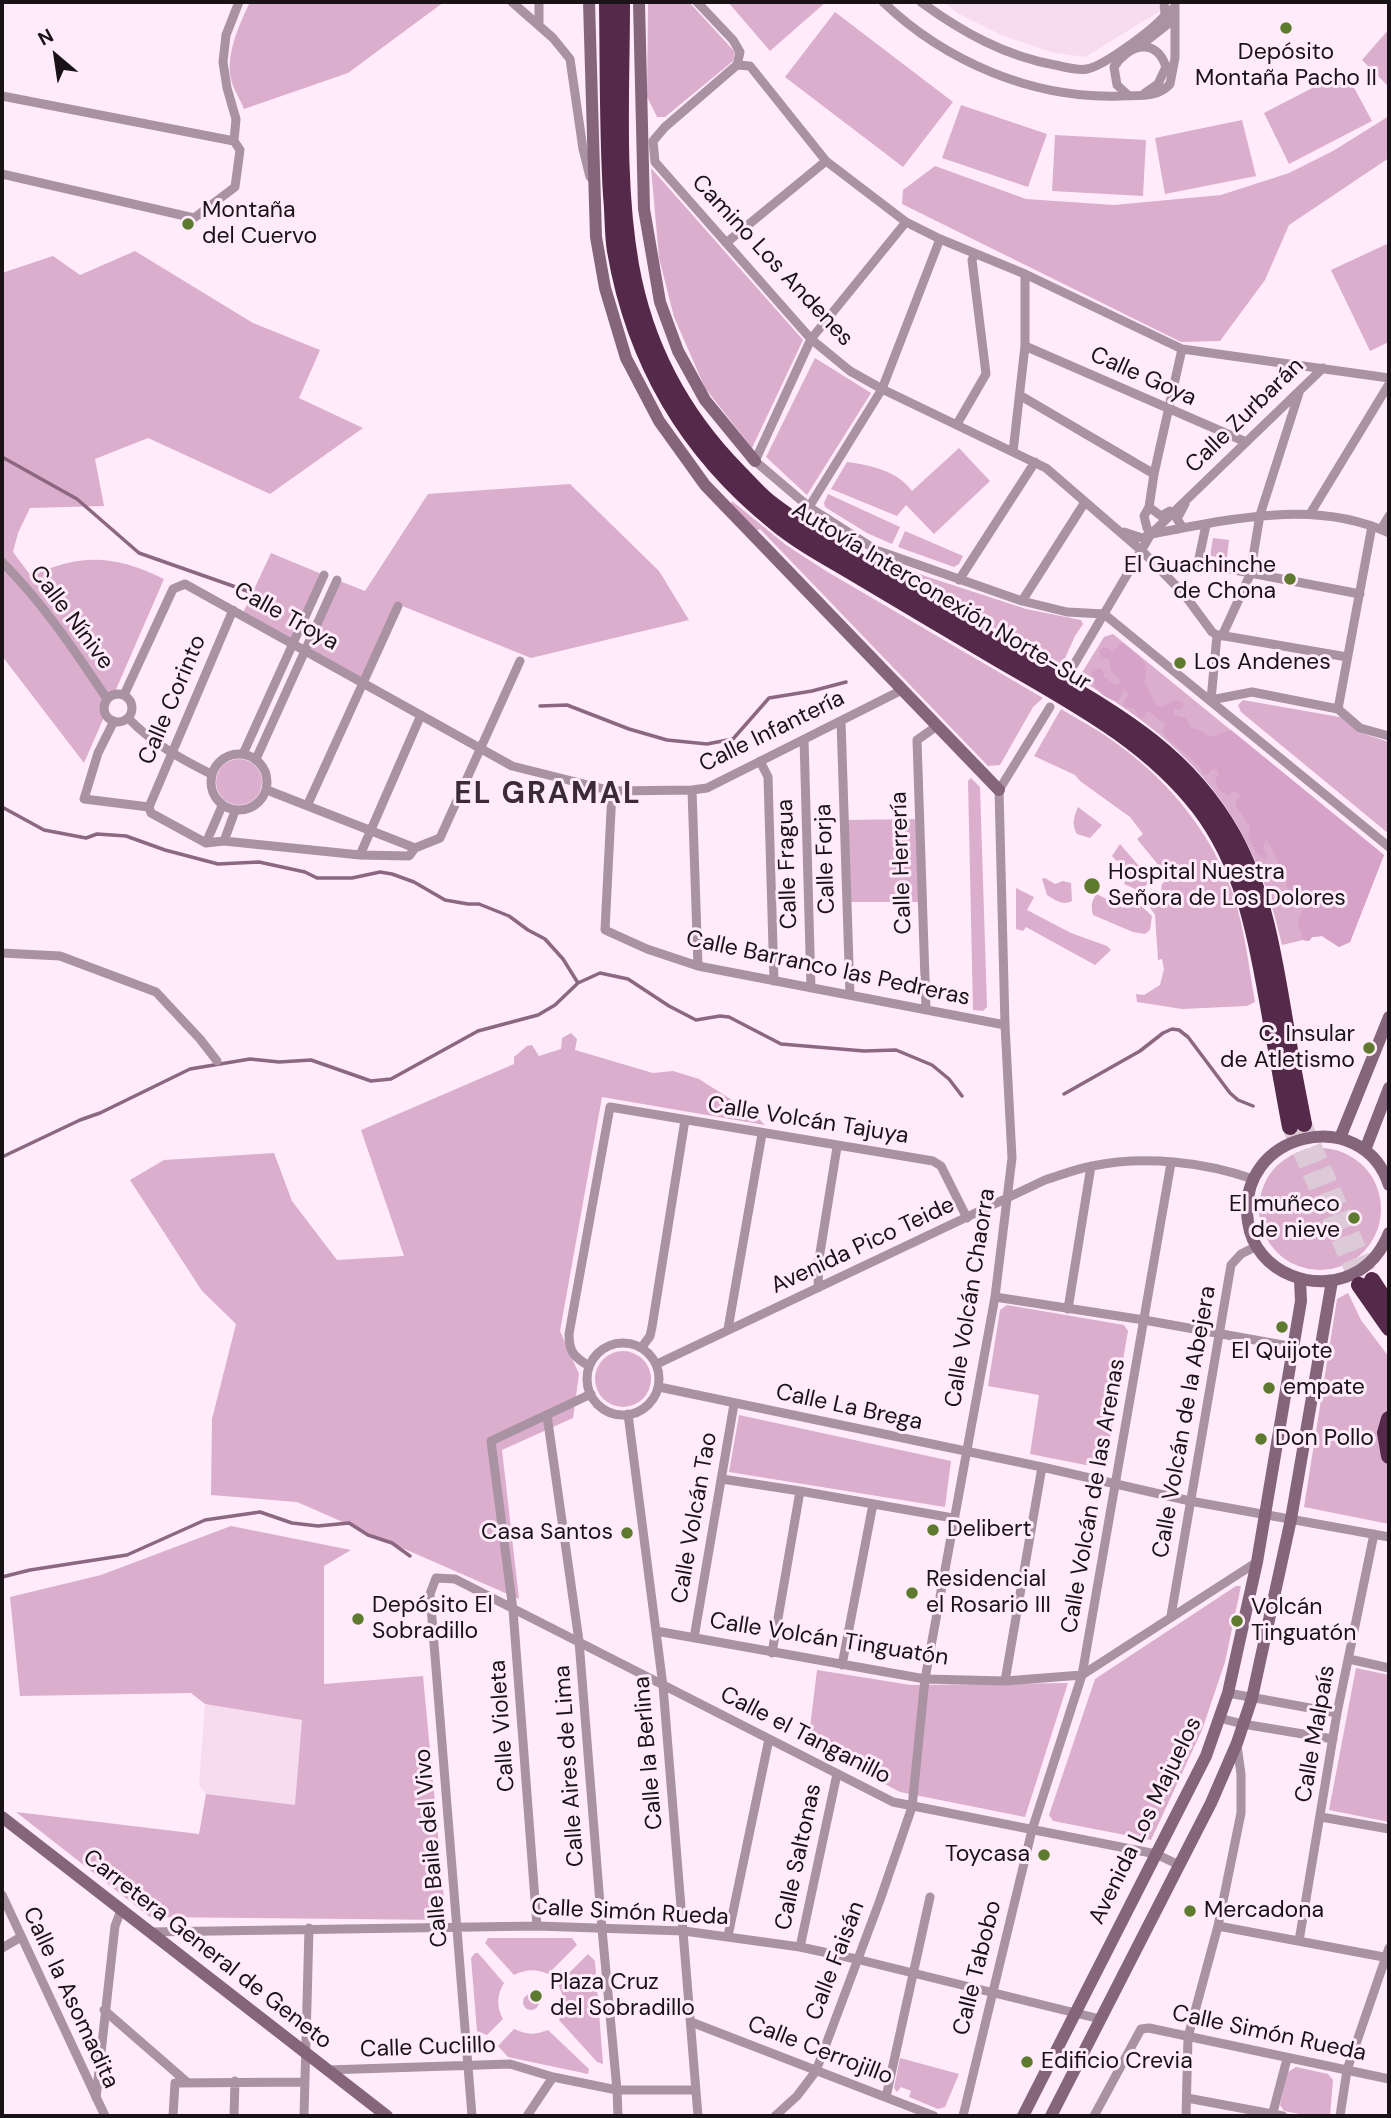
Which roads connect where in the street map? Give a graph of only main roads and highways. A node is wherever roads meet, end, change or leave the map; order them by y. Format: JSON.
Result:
{"nodes":[{"id":1,"x":607,"y":2,"type":"edge"},
{"id":2,"x":622,"y":2,"type":"edge"},
{"id":3,"x":1375,"y":1284,"type":"edge"},
{"id":4,"x":1389,"y":1306,"type":"edge"},
{"id":5,"x":1388,"y":1330,"type":"edge"},
{"id":6,"x":1389,"y":1419,"type":"edge"},
{"id":7,"x":1389,"y":1456,"type":"edge"}],
"edges":[{"from":1,"to":2,"type":"highway","name":"Autovía Interconexión Norte-Sur"},
{"from":3,"to":4,"type":"highway"},
{"from":3,"to":5,"type":"highway"},
{"from":6,"to":7,"type":"highway"}]}
